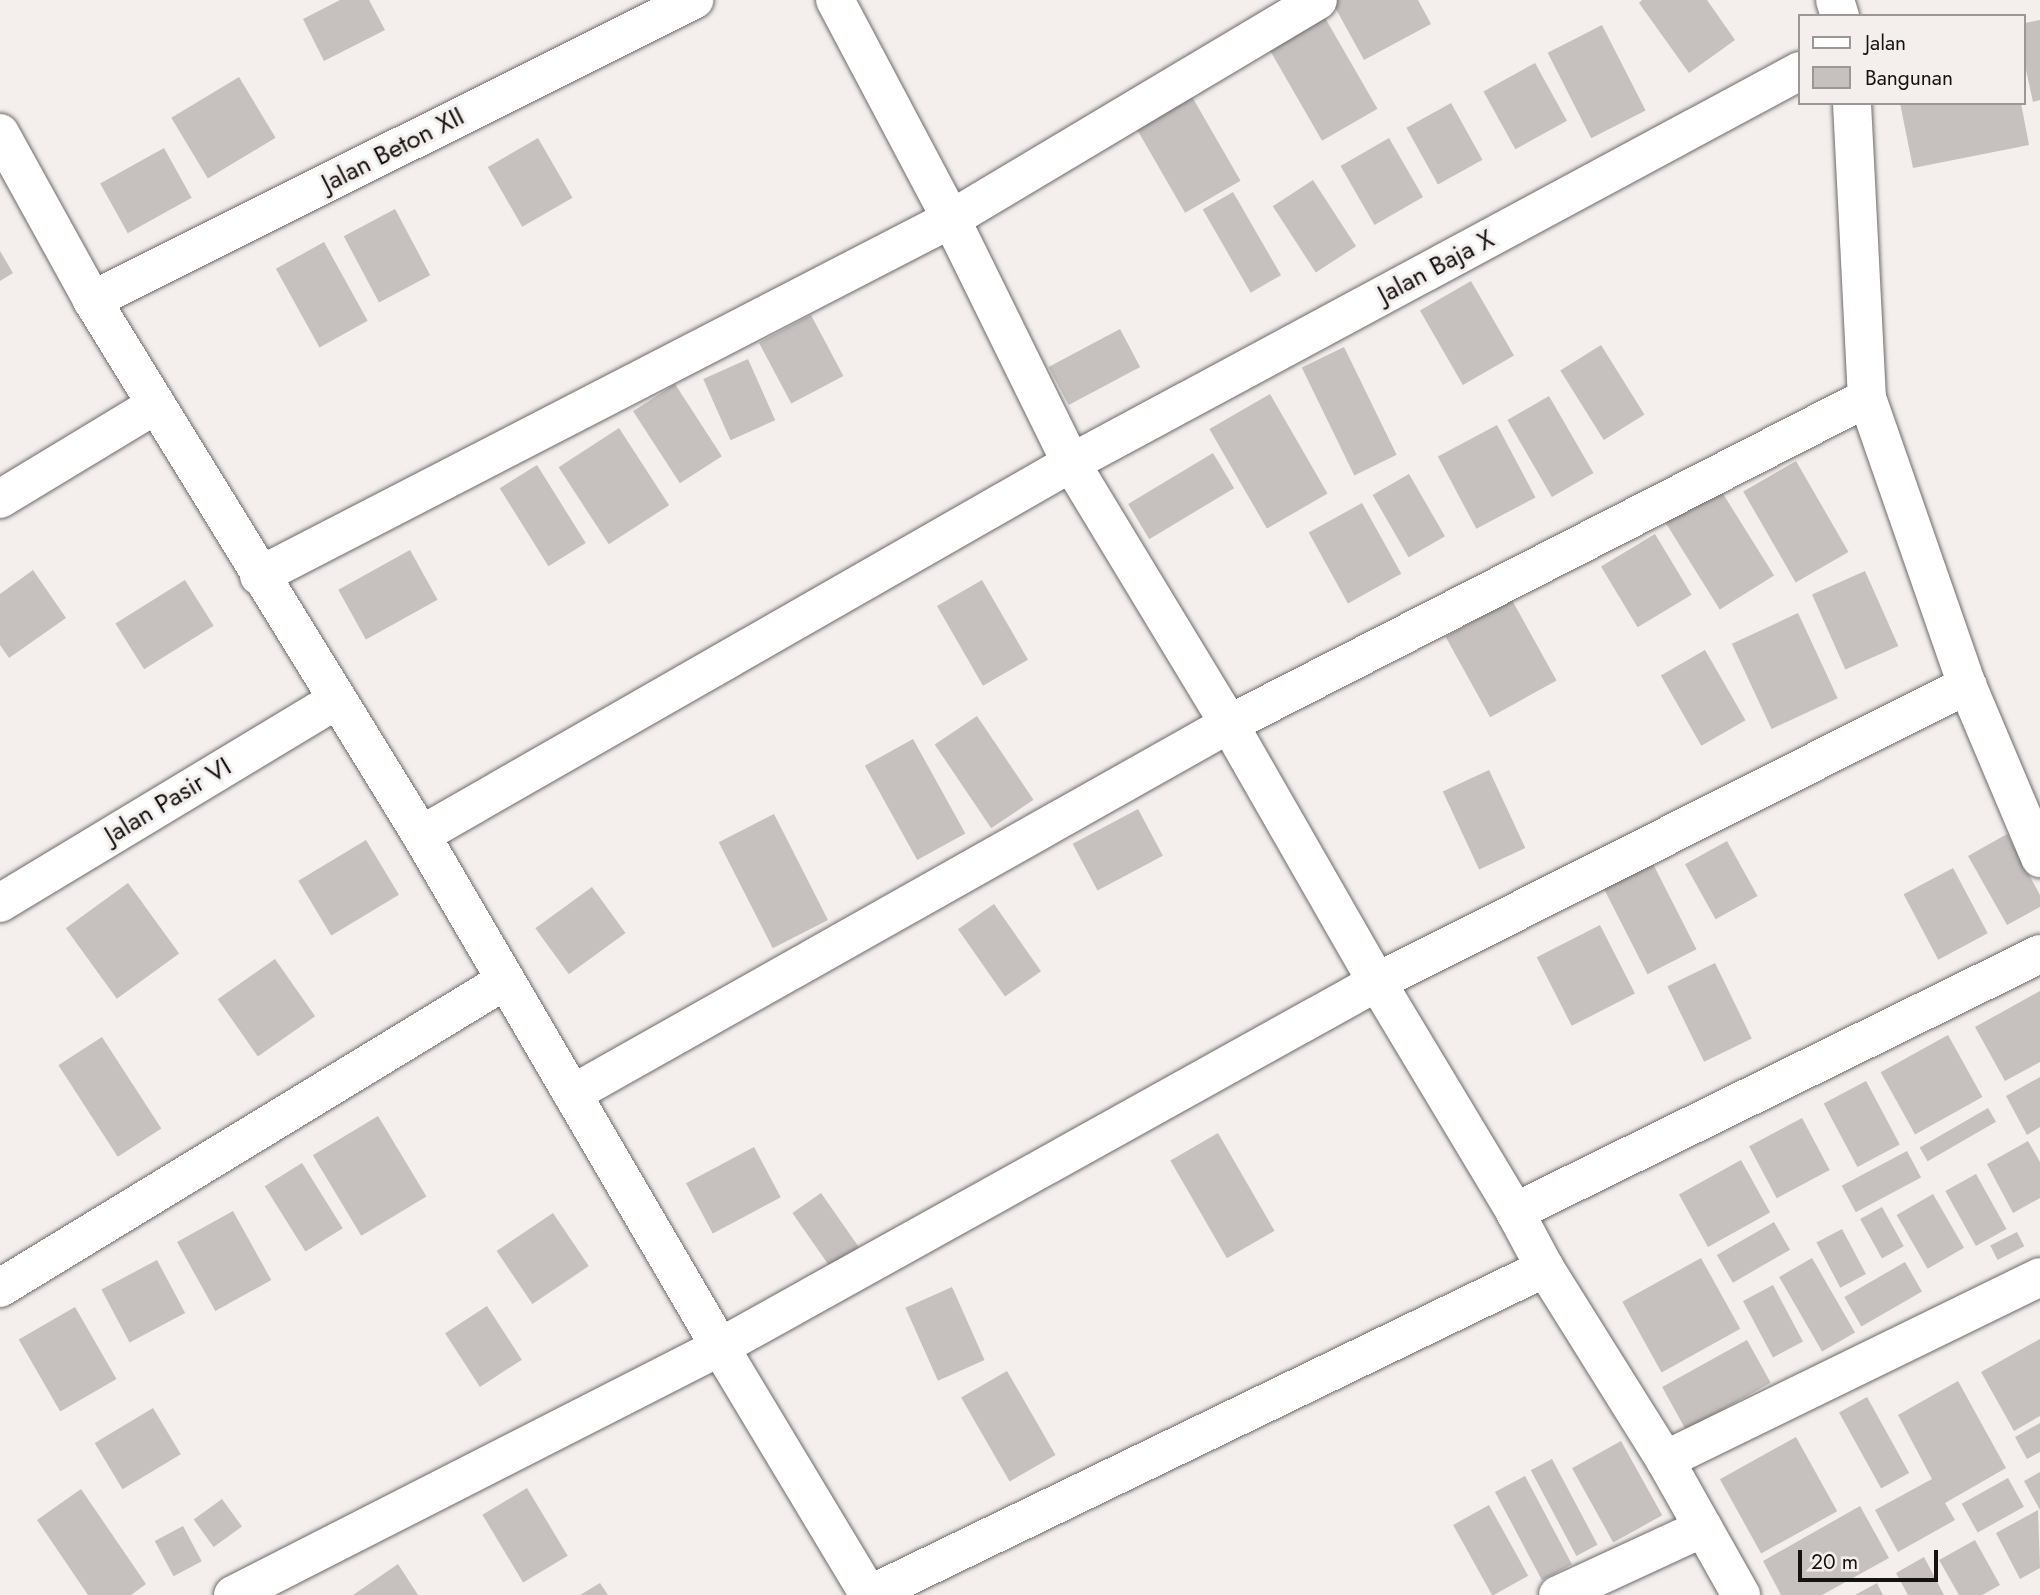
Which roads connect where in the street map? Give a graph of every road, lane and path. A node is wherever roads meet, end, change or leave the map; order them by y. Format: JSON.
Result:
{"nodes":[{"id":1,"x":694,"y":0,"type":"edge"},
{"id":2,"x":835,"y":0,"type":"edge"},
{"id":3,"x":1318,"y":0,"type":"edge"},
{"id":4,"x":1798,"y":72,"type":"edge"},
{"id":5,"x":1852,"y":105,"type":"edge"},
{"id":6,"x":0,"y":132,"type":"edge"},
{"id":7,"x":951,"y":219,"type":"junction"},
{"id":8,"x":92,"y":300,"type":"junction"},
{"id":9,"x":1867,"y":398,"type":"junction"},
{"id":10,"x":155,"y":405,"type":"junction"},
{"id":11,"x":1071,"y":463,"type":"junction"},
{"id":12,"x":0,"y":499,"type":"edge"},
{"id":13,"x":259,"y":576,"type":"junction"},
{"id":14,"x":1967,"y":685,"type":"junction"},
{"id":15,"x":336,"y":700,"type":"junction"},
{"id":16,"x":1229,"y":724,"type":"junction"},
{"id":17,"x":421,"y":835,"type":"junction"},
{"id":18,"x":2040,"y":858,"type":"edge"},
{"id":19,"x":0,"y":903,"type":"edge"},
{"id":20,"x":2040,"y":954,"type":"edge"},
{"id":21,"x":506,"y":980,"type":"junction"},
{"id":22,"x":1377,"y":982,"type":"junction"},
{"id":23,"x":572,"y":1094,"type":"junction"},
{"id":24,"x":1515,"y":1212,"type":"junction"},
{"id":25,"x":1545,"y":1268,"type":"junction"},
{"id":26,"x":2040,"y":1277,"type":"edge"},
{"id":27,"x":0,"y":1287,"type":"edge"},
{"id":28,"x":720,"y":1347,"type":"junction"},
{"id":29,"x":1665,"y":1460,"type":"junction"},
{"id":30,"x":1703,"y":1528,"type":"junction"},
{"id":31,"x":233,"y":1595,"type":"edge"},
{"id":32,"x":869,"y":1595,"type":"edge"},
{"id":33,"x":1558,"y":1595,"type":"edge"},
{"id":34,"x":1741,"y":1595,"type":"edge"}],
"edges":[{"from":1,"to":8,"type":"street","name":"Jalan Beton XII"},
{"from":2,"to":7,"type":"street"},
{"from":3,"to":7,"type":"street"},
{"from":4,"to":11,"type":"street","name":"Jalan Baja X"},
{"from":5,"to":9,"type":"street"},
{"from":6,"to":8,"type":"street"},
{"from":7,"to":11,"type":"street"},
{"from":7,"to":13,"type":"street"},
{"from":8,"to":10,"type":"street"},
{"from":9,"to":14,"type":"street"},
{"from":9,"to":16,"type":"street"},
{"from":10,"to":12,"type":"street"},
{"from":10,"to":13,"type":"street"},
{"from":11,"to":16,"type":"street"},
{"from":11,"to":17,"type":"street","name":"Jalan Baja X"},
{"from":13,"to":15,"type":"street"},
{"from":14,"to":18,"type":"street"},
{"from":14,"to":22,"type":"street"},
{"from":15,"to":17,"type":"street"},
{"from":15,"to":19,"type":"street","name":"Jalan Pasir VI"},
{"from":16,"to":22,"type":"street"},
{"from":16,"to":23,"type":"street"},
{"from":17,"to":21,"type":"street"},
{"from":20,"to":24,"type":"street"},
{"from":21,"to":23,"type":"street"},
{"from":21,"to":27,"type":"street"},
{"from":22,"to":24,"type":"street"},
{"from":22,"to":28,"type":"street"},
{"from":23,"to":28,"type":"street"},
{"from":24,"to":25,"type":"street"},
{"from":25,"to":29,"type":"street"},
{"from":25,"to":32,"type":"street"},
{"from":26,"to":29,"type":"street"},
{"from":28,"to":31,"type":"street"},
{"from":28,"to":32,"type":"street"},
{"from":29,"to":30,"type":"street"},
{"from":30,"to":33,"type":"street"},
{"from":30,"to":34,"type":"street"}]}
